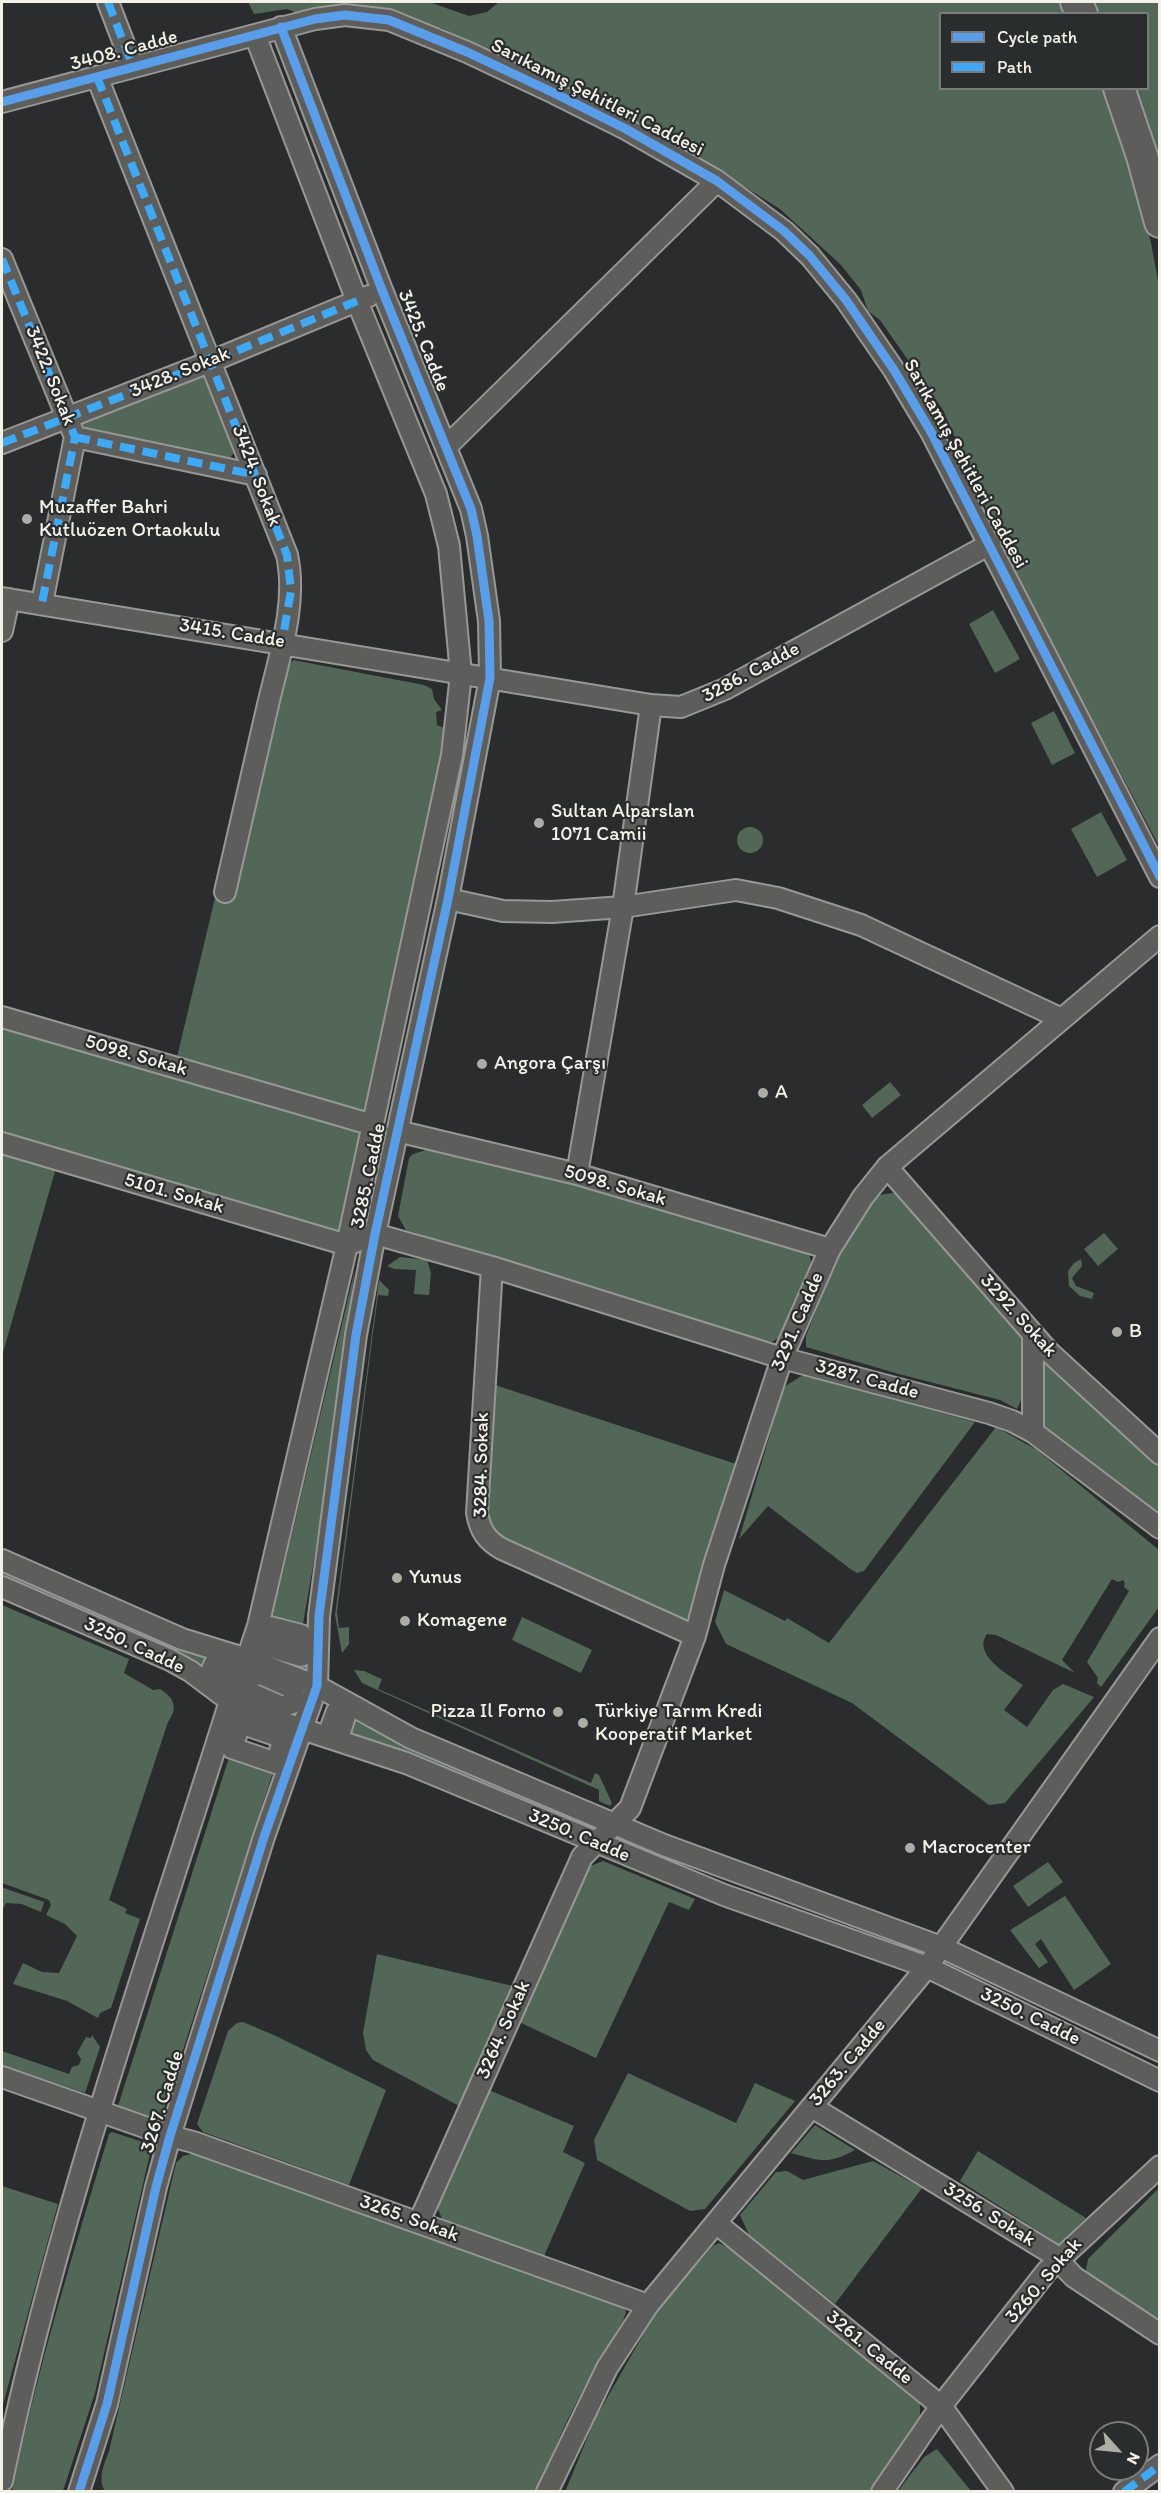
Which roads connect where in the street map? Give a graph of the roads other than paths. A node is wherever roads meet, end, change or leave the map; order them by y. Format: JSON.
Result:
{"nodes":[{"id":1,"x":108,"y":2,"type":"edge"},
{"id":2,"x":281,"y":27,"type":"junction"},
{"id":3,"x":255,"y":35,"type":"junction"},
{"id":4,"x":133,"y":67,"type":"junction"},
{"id":5,"x":97,"y":77,"type":"junction"},
{"id":6,"x":1120,"y":90,"type":"edge"},
{"id":7,"x":3,"y":98,"type":"edge"},
{"id":8,"x":717,"y":181,"type":"junction"},
{"id":9,"x":1160,"y":222,"type":"edge"},
{"id":10,"x":2,"y":259,"type":"edge"},
{"id":11,"x":382,"y":290,"type":"junction"},
{"id":12,"x":357,"y":301,"type":"junction"},
{"id":13,"x":212,"y":361,"type":"junction"},
{"id":14,"x":67,"y":418,"type":"junction"},
{"id":15,"x":75,"y":437,"type":"junction"},
{"id":16,"x":2,"y":443,"type":"edge"},
{"id":17,"x":447,"y":447,"type":"junction"},
{"id":18,"x":256,"y":475,"type":"junction"},
{"id":19,"x":990,"y":544,"type":"junction"},
{"id":20,"x":5,"y":598,"type":"edge"},
{"id":21,"x":42,"y":603,"type":"junction"},
{"id":22,"x":2,"y":631,"type":"edge"},
{"id":23,"x":282,"y":642,"type":"junction"},
{"id":24,"x":461,"y":674,"type":"junction"},
{"id":25,"x":490,"y":678,"type":"junction"},
{"id":26,"x":651,"y":705,"type":"junction"},
{"id":27,"x":1160,"y":877,"type":"edge"},
{"id":28,"x":225,"y":892,"type":"dead end"},
{"id":29,"x":448,"y":899,"type":"junction"},
{"id":30,"x":623,"y":907,"type":"junction"},
{"id":31,"x":1160,"y":936,"type":"edge"},
{"id":32,"x":2,"y":1017,"type":"edge"},
{"id":33,"x":1062,"y":1019,"type":"junction"},
{"id":34,"x":374,"y":1125,"type":"junction"},
{"id":35,"x":397,"y":1131,"type":"junction"},
{"id":36,"x":2,"y":1143,"type":"edge"},
{"id":37,"x":887,"y":1167,"type":"junction"},
{"id":38,"x":577,"y":1174,"type":"junction"},
{"id":39,"x":375,"y":1234,"type":"junction"},
{"id":40,"x":347,"y":1245,"type":"junction"},
{"id":41,"x":830,"y":1250,"type":"junction"},
{"id":42,"x":492,"y":1267,"type":"junction"},
{"id":43,"x":1033,"y":1335,"type":"junction"},
{"id":44,"x":782,"y":1358,"type":"junction"},
{"id":45,"x":1033,"y":1432,"type":"junction"},
{"id":46,"x":1160,"y":1454,"type":"edge"},
{"id":47,"x":1160,"y":1528,"type":"edge"},
{"id":48,"x":2,"y":1560,"type":"edge"},
{"id":49,"x":2,"y":1587,"type":"edge"},
{"id":50,"x":695,"y":1636,"type":"junction"},
{"id":51,"x":1160,"y":1638,"type":"edge"},
{"id":52,"x":247,"y":1659,"type":"junction"},
{"id":53,"x":317,"y":1686,"type":"junction"},
{"id":54,"x":230,"y":1701,"type":"junction"},
{"id":55,"x":303,"y":1730,"type":"junction"},
{"id":56,"x":615,"y":1825,"type":"junction"},
{"id":57,"x":596,"y":1843,"type":"junction"},
{"id":58,"x":941,"y":1947,"type":"junction"},
{"id":59,"x":927,"y":1967,"type":"junction"},
{"id":60,"x":1160,"y":2051,"type":"edge"},
{"id":61,"x":2,"y":2077,"type":"edge"},
{"id":62,"x":1160,"y":2081,"type":"edge"},
{"id":63,"x":812,"y":2107,"type":"junction"},
{"id":64,"x":101,"y":2111,"type":"junction"},
{"id":65,"x":170,"y":2136,"type":"junction"},
{"id":66,"x":1160,"y":2166,"type":"edge"},
{"id":67,"x":419,"y":2223,"type":"junction"},
{"id":68,"x":716,"y":2223,"type":"junction"},
{"id":69,"x":1058,"y":2260,"type":"junction"},
{"id":70,"x":648,"y":2305,"type":"junction"},
{"id":71,"x":1160,"y":2334,"type":"edge"},
{"id":72,"x":941,"y":2406,"type":"junction"},
{"id":73,"x":4,"y":2452,"type":"edge"},
{"id":74,"x":1160,"y":2464,"type":"edge"},
{"id":75,"x":2,"y":2481,"type":"edge"},
{"id":76,"x":82,"y":2490,"type":"edge"},
{"id":77,"x":547,"y":2492,"type":"edge"},
{"id":78,"x":882,"y":2492,"type":"edge"},
{"id":79,"x":1003,"y":2492,"type":"edge"},
{"id":80,"x":1124,"y":2492,"type":"edge"}],
"edges":[{"from":1,"to":4,"type":"street"},
{"from":2,"to":3,"type":"street","name":"Sarıkamış Şehitleri Caddesi"},
{"from":2,"to":8,"type":"street","name":"Sarıkamış Şehitleri Caddesi"},
{"from":2,"to":11,"type":"street","name":"3425. Cadde"},
{"from":3,"to":4,"type":"street","name":"3408. Cadde"},
{"from":3,"to":12,"type":"street"},
{"from":4,"to":5,"type":"street","name":"3408. Cadde"},
{"from":5,"to":7,"type":"street","name":"3408. Cadde"},
{"from":5,"to":13,"type":"street","name":"3424. Sokak"},
{"from":6,"to":9,"type":"highway"},
{"from":8,"to":17,"type":"street"},
{"from":8,"to":19,"type":"street","name":"Sarıkamış Şehitleri Caddesi"},
{"from":10,"to":14,"type":"street","name":"3422. Sokak"},
{"from":11,"to":12,"type":"street","name":"3428. Sokak"},
{"from":11,"to":17,"type":"street","name":"3425. Cadde"},
{"from":12,"to":13,"type":"street","name":"3428. Sokak"},
{"from":12,"to":24,"type":"street"},
{"from":13,"to":14,"type":"street","name":"3428. Sokak"},
{"from":13,"to":18,"type":"street","name":"3424. Sokak"},
{"from":14,"to":15,"type":"street","name":"3422. Sokak"},
{"from":14,"to":16,"type":"street","name":"3428. Sokak"},
{"from":15,"to":18,"type":"street"},
{"from":15,"to":21,"type":"street","name":"3422. Sokak"},
{"from":17,"to":25,"type":"street","name":"3425. Cadde"},
{"from":18,"to":23,"type":"street","name":"3424. Sokak"},
{"from":19,"to":26,"type":"street","name":"3286. Cadde"},
{"from":19,"to":27,"type":"street","name":"Sarıkamış Şehitleri Caddesi"},
{"from":20,"to":21,"type":"street","name":"3415. Cadde"},
{"from":20,"to":22,"type":"street"},
{"from":21,"to":23,"type":"street","name":"3415. Cadde"},
{"from":23,"to":24,"type":"street","name":"3415. Cadde"},
{"from":23,"to":28,"type":"street","name":"3424. Sokak"},
{"from":24,"to":25,"type":"street","name":"3415. Cadde"},
{"from":24,"to":34,"type":"street","name":"3285. Cadde"},
{"from":25,"to":26,"type":"street","name":"3286. Cadde"},
{"from":25,"to":29,"type":"street","name":"3285. Cadde"},
{"from":26,"to":30,"type":"street"},
{"from":29,"to":30,"type":"street"},
{"from":29,"to":35,"type":"street","name":"3285. Cadde"},
{"from":30,"to":33,"type":"street"},
{"from":30,"to":38,"type":"street"},
{"from":31,"to":33,"type":"street","name":"3291. Cadde"},
{"from":32,"to":34,"type":"street","name":"5098. Sokak"},
{"from":33,"to":37,"type":"street","name":"3291. Cadde"},
{"from":34,"to":40,"type":"street","name":"3285. Cadde"},
{"from":35,"to":38,"type":"street","name":"5098. Sokak"},
{"from":35,"to":39,"type":"street","name":"3285. Cadde"},
{"from":36,"to":40,"type":"street","name":"5101. Sokak"},
{"from":37,"to":41,"type":"street","name":"3291. Cadde"},
{"from":37,"to":43,"type":"street","name":"3292. Sokak"},
{"from":38,"to":41,"type":"street","name":"5098. Sokak"},
{"from":39,"to":40,"type":"street"},
{"from":39,"to":42,"type":"street","name":"3287. Cadde"},
{"from":39,"to":53,"type":"street","name":"3285. Cadde"},
{"from":40,"to":52,"type":"street","name":"3285. Cadde"},
{"from":41,"to":44,"type":"street","name":"3291. Cadde"},
{"from":42,"to":44,"type":"street","name":"3287. Cadde"},
{"from":42,"to":50,"type":"street","name":"3284. Sokak"},
{"from":43,"to":45,"type":"street"},
{"from":43,"to":46,"type":"street","name":"3292. Sokak"},
{"from":44,"to":45,"type":"street","name":"3287. Cadde"},
{"from":44,"to":50,"type":"street","name":"3291. Cadde"},
{"from":45,"to":47,"type":"street","name":"3287. Cadde"},
{"from":48,"to":52,"type":"street","name":"3250. Cadde"},
{"from":49,"to":54,"type":"street","name":"3250. Cadde"},
{"from":50,"to":56,"type":"street","name":"3291. Cadde"},
{"from":51,"to":58,"type":"street","name":"3263. Cadde"},
{"from":52,"to":53,"type":"street","name":"3250. Cadde"},
{"from":52,"to":54,"type":"street","name":"3285. Cadde"},
{"from":53,"to":55,"type":"street","name":"3285. Cadde"},
{"from":53,"to":56,"type":"street","name":"3250. Cadde"},
{"from":54,"to":55,"type":"street","name":"3250. Cadde"},
{"from":54,"to":64,"type":"street"},
{"from":55,"to":57,"type":"street","name":"3250. Cadde"},
{"from":55,"to":65,"type":"street","name":"3267. Cadde"},
{"from":56,"to":57,"type":"street","name":"3264. Sokak"},
{"from":56,"to":58,"type":"street","name":"3250. Cadde"},
{"from":57,"to":59,"type":"street","name":"3250. Cadde"},
{"from":57,"to":67,"type":"street","name":"3264. Sokak"},
{"from":58,"to":59,"type":"street","name":"3263. Cadde"},
{"from":58,"to":60,"type":"street","name":"3250. Cadde"},
{"from":59,"to":62,"type":"street","name":"3250. Cadde"},
{"from":59,"to":63,"type":"street","name":"3263. Cadde"},
{"from":61,"to":64,"type":"street","name":"3265. Sokak"},
{"from":63,"to":68,"type":"street","name":"3263. Cadde"},
{"from":63,"to":69,"type":"street","name":"3256. Sokak"},
{"from":64,"to":65,"type":"street","name":"3265. Sokak"},
{"from":64,"to":73,"type":"street"},
{"from":65,"to":67,"type":"street","name":"3265. Sokak"},
{"from":65,"to":76,"type":"street","name":"3267. Cadde"},
{"from":66,"to":69,"type":"street","name":"3260. Sokak"},
{"from":67,"to":70,"type":"street","name":"3265. Sokak"},
{"from":68,"to":70,"type":"street","name":"3263. Cadde"},
{"from":68,"to":72,"type":"street","name":"3261. Cadde"},
{"from":69,"to":71,"type":"street","name":"3256. Sokak"},
{"from":69,"to":72,"type":"street","name":"3260. Sokak"},
{"from":70,"to":77,"type":"street","name":"3263. Cadde"},
{"from":72,"to":78,"type":"street","name":"3260. Sokak"},
{"from":72,"to":79,"type":"street","name":"3261. Cadde"},
{"from":73,"to":75,"type":"street"},
{"from":74,"to":80,"type":"street"}]}
